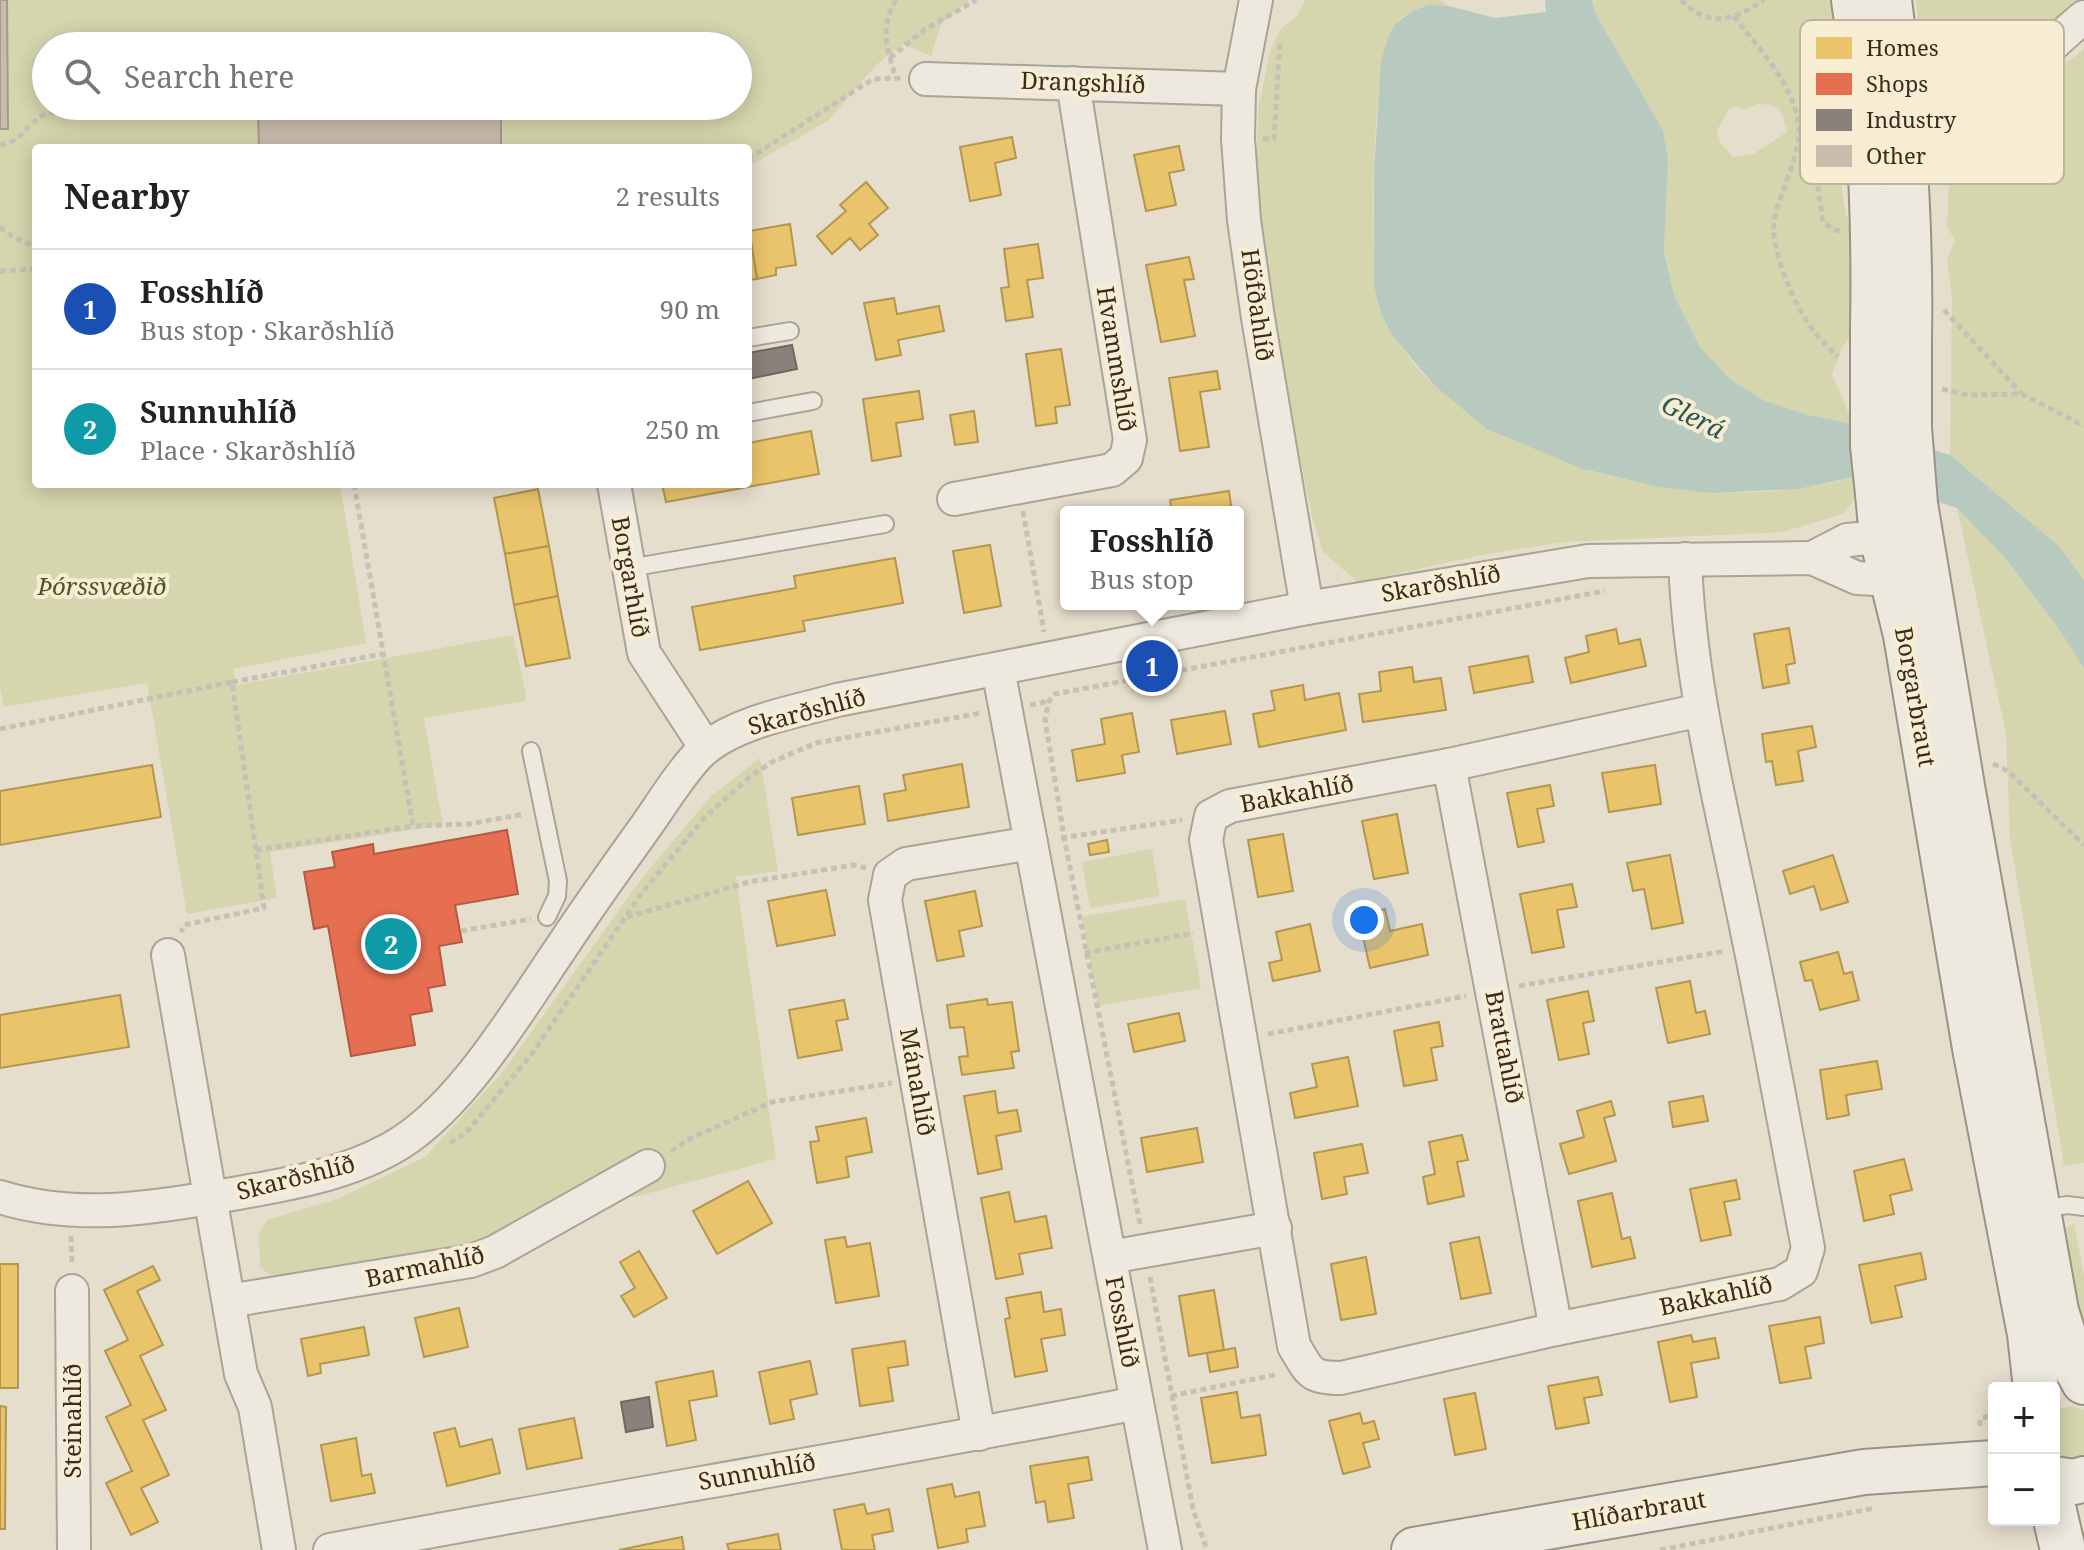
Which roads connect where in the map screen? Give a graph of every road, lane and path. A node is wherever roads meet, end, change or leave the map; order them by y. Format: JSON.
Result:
{"nodes":[{"id":1,"x":896,"y":0,"type":"edge"},
{"id":2,"x":976,"y":0,"type":"edge"},
{"id":3,"x":1256,"y":0,"type":"edge"},
{"id":4,"x":1681,"y":0,"type":"edge"},
{"id":5,"x":1764,"y":0,"type":"edge"},
{"id":6,"x":1854,"y":0,"type":"edge"},
{"id":7,"x":1889,"y":0,"type":"edge"},
{"id":8,"x":2084,"y":17,"type":"edge"},
{"id":9,"x":1859,"y":20,"type":"edge"},
{"id":10,"x":1889,"y":20,"type":"edge"},
{"id":11,"x":2064,"y":33,"type":"edge"},
{"id":12,"x":890,"y":58,"type":"junction"},
{"id":13,"x":911,"y":78,"type":"junction"},
{"id":14,"x":1073,"y":83,"type":"junction"},
{"id":15,"x":1239,"y":89,"type":"junction"},
{"id":16,"x":35,"y":120,"type":"edge"},
{"id":17,"x":0,"y":145,"type":"edge"},
{"id":18,"x":752,"y":156,"type":"edge"},
{"id":19,"x":1817,"y":184,"type":"edge"},
{"id":20,"x":1880,"y":184,"type":"edge"},
{"id":21,"x":1895,"y":184,"type":"edge"},
{"id":22,"x":0,"y":227,"type":"edge"},
{"id":23,"x":1874,"y":227,"type":"junction"},
{"id":24,"x":32,"y":245,"type":"edge"},
{"id":25,"x":32,"y":269,"type":"edge"},
{"id":26,"x":0,"y":271,"type":"edge"},
{"id":27,"x":1941,"y":307,"type":"dead end"},
{"id":28,"x":790,"y":331,"type":"dead end"},
{"id":29,"x":1891,"y":333,"type":"junction"},
{"id":30,"x":752,"y":337,"type":"edge"},
{"id":31,"x":2022,"y":394,"type":"dead end"},
{"id":32,"x":813,"y":401,"type":"dead end"},
{"id":33,"x":752,"y":412,"type":"edge"},
{"id":34,"x":1019,"y":487,"type":"junction"},
{"id":35,"x":355,"y":488,"type":"edge"},
{"id":36,"x":615,"y":488,"type":"edge"},
{"id":37,"x":954,"y":499,"type":"dead end"},
{"id":38,"x":1899,"y":517,"type":"junction"},
{"id":39,"x":885,"y":524,"type":"dead end"},
{"id":40,"x":1812,"y":558,"type":"junction"},
{"id":41,"x":1685,"y":559,"type":"junction"},
{"id":42,"x":629,"y":568,"type":"junction"},
{"id":43,"x":1911,"y":581,"type":"junction"},
{"id":44,"x":1608,"y":591,"type":"dead end"},
{"id":45,"x":1307,"y":608,"type":"junction"},
{"id":46,"x":382,"y":654,"type":"junction"},
{"id":47,"x":1048,"y":659,"type":"junction"},
{"id":48,"x":998,"y":669,"type":"junction"},
{"id":49,"x":232,"y":682,"type":"junction"},
{"id":50,"x":1055,"y":694,"type":"junction"},
{"id":51,"x":1701,"y":710,"type":"junction"},
{"id":52,"x":0,"y":729,"type":"edge"},
{"id":53,"x":706,"y":748,"type":"junction"},
{"id":54,"x":531,"y":751,"type":"dead end"},
{"id":55,"x":1992,"y":763,"type":"dead end"},
{"id":56,"x":1449,"y":765,"type":"junction"},
{"id":57,"x":544,"y":811,"type":"junction"},
{"id":58,"x":1211,"y":816,"type":"junction"},
{"id":59,"x":413,"y":826,"type":"junction"},
{"id":60,"x":1064,"y":837,"type":"junction"},
{"id":61,"x":1031,"y":843,"type":"junction"},
{"id":62,"x":2084,"y":845,"type":"edge"},
{"id":63,"x":256,"y":850,"type":"junction"},
{"id":64,"x":890,"y":875,"type":"junction"},
{"id":65,"x":547,"y":917,"type":"dead end"},
{"id":66,"x":625,"y":917,"type":"dead end"},
{"id":67,"x":1222,"y":928,"type":"junction"},
{"id":68,"x":1087,"y":952,"type":"junction"},
{"id":69,"x":168,"y":955,"type":"joint"},
{"id":70,"x":1053,"y":958,"type":"junction"},
{"id":71,"x":917,"y":1079,"type":"junction"},
{"id":72,"x":648,"y":1166,"type":"joint"},
{"id":73,"x":0,"y":1197,"type":"edge"},
{"id":74,"x":212,"y":1198,"type":"junction"},
{"id":75,"x":2084,"y":1207,"type":"edge"},
{"id":76,"x":2022,"y":1213,"type":"junction"},
{"id":77,"x":1275,"y":1228,"type":"junction"},
{"id":78,"x":1145,"y":1251,"type":"junction"},
{"id":79,"x":1110,"y":1257,"type":"junction"},
{"id":80,"x":72,"y":1291,"type":"dead end"},
{"id":81,"x":229,"y":1301,"type":"junction"},
{"id":82,"x":1556,"y":1329,"type":"junction"},
{"id":83,"x":1308,"y":1369,"type":"junction"},
{"id":84,"x":2035,"y":1382,"type":"edge"},
{"id":85,"x":2084,"y":1382,"type":"edge"},
{"id":86,"x":2060,"y":1390,"type":"edge"},
{"id":87,"x":2084,"y":1390,"type":"edge"},
{"id":88,"x":1173,"y":1396,"type":"junction"},
{"id":89,"x":1137,"y":1403,"type":"junction"},
{"id":90,"x":1988,"y":1416,"type":"edge"},
{"id":91,"x":979,"y":1434,"type":"junction"},
{"id":92,"x":1988,"y":1438,"type":"edge"},
{"id":93,"x":1988,"y":1440,"type":"edge"},
{"id":94,"x":2084,"y":1479,"type":"edge"},
{"id":95,"x":2060,"y":1480,"type":"edge"},
{"id":96,"x":1876,"y":1489,"type":"junction"},
{"id":97,"x":2057,"y":1526,"type":"edge"},
{"id":98,"x":74,"y":1550,"type":"edge"},
{"id":99,"x":279,"y":1550,"type":"edge"},
{"id":100,"x":330,"y":1550,"type":"edge"},
{"id":101,"x":1165,"y":1550,"type":"edge"},
{"id":102,"x":1207,"y":1550,"type":"edge"},
{"id":103,"x":1414,"y":1550,"type":"edge"},
{"id":104,"x":1660,"y":1550,"type":"edge"},
{"id":105,"x":2063,"y":1550,"type":"edge"}],
"edges":[{"from":1,"to":12,"type":"path"},
{"from":2,"to":12,"type":"path"},
{"from":3,"to":15,"type":"street","name":"Höfðahlíð"},
{"from":4,"to":5,"type":"path"},
{"from":6,"to":9,"type":"street","name":"Borgarbraut"},
{"from":7,"to":10,"type":"street","name":"Borgarbraut"},
{"from":8,"to":11,"type":"street"},
{"from":12,"to":13,"type":"path"},
{"from":13,"to":14,"type":"street","name":"Drangshlíð"},
{"from":13,"to":18,"type":"path"},
{"from":14,"to":15,"type":"street","name":"Drangshlíð"},
{"from":14,"to":34,"type":"street","name":"Hvammshlíð"},
{"from":15,"to":45,"type":"street","name":"Höfðahlíð"},
{"from":16,"to":17,"type":"path"},
{"from":19,"to":23,"type":"path"},
{"from":20,"to":23,"type":"street","name":"Borgarbraut"},
{"from":21,"to":29,"type":"street","name":"Borgarbraut"},
{"from":22,"to":24,"type":"path"},
{"from":23,"to":29,"type":"street","name":"Borgarbraut"},
{"from":25,"to":26,"type":"path"},
{"from":27,"to":31,"type":"path"},
{"from":28,"to":30,"type":"lane"},
{"from":29,"to":38,"type":"street","name":"Borgarbraut","bridge":true},
{"from":32,"to":33,"type":"lane"},
{"from":34,"to":37,"type":"street","name":"Hvammshlíð"},
{"from":34,"to":47,"type":"path"},
{"from":35,"to":46,"type":"path"},
{"from":36,"to":42,"type":"street","name":"Borgarhlíð"},
{"from":38,"to":40,"type":"street","name":"Skarðshlíð"},
{"from":38,"to":43,"type":"street","name":"Borgarbraut"},
{"from":39,"to":42,"type":"lane"},
{"from":40,"to":41,"type":"street","name":"Skarðshlíð"},
{"from":40,"to":43,"type":"street","name":"Skarðshlíð"},
{"from":41,"to":45,"type":"street","name":"Skarðshlíð"},
{"from":41,"to":51,"type":"street","name":"Bakkahlíð"},
{"from":42,"to":53,"type":"street","name":"Borgarhlíð"},
{"from":43,"to":76,"type":"street","name":"Borgarbraut"},
{"from":44,"to":50,"type":"path"},
{"from":45,"to":47,"type":"street","name":"Skarðshlíð"},
{"from":46,"to":49,"type":"path"},
{"from":46,"to":59,"type":"path"},
{"from":47,"to":48,"type":"street","name":"Skarðshlíð"},
{"from":47,"to":50,"type":"path"},
{"from":48,"to":53,"type":"street","name":"Skarðshlíð"},
{"from":48,"to":61,"type":"street","name":"Fosshlíð"},
{"from":49,"to":52,"type":"path"},
{"from":49,"to":63,"type":"path"},
{"from":50,"to":60,"type":"path"},
{"from":51,"to":56,"type":"street","name":"Bakkahlíð"},
{"from":51,"to":82,"type":"street","name":"Bakkahlíð"},
{"from":53,"to":74,"type":"street","name":"Skarðshlíð"},
{"from":54,"to":57,"type":"lane"},
{"from":55,"to":62,"type":"path"},
{"from":56,"to":58,"type":"street","name":"Bakkahlíð"},
{"from":56,"to":82,"type":"street","name":"Brattahlíð"},
{"from":57,"to":59,"type":"path"},
{"from":57,"to":65,"type":"lane"},
{"from":58,"to":60,"type":"path"},
{"from":58,"to":67,"type":"street","name":"Bakkahlíð"},
{"from":59,"to":63,"type":"path"},
{"from":60,"to":61,"type":"path"},
{"from":60,"to":68,"type":"path"},
{"from":61,"to":64,"type":"street"},
{"from":61,"to":70,"type":"street","name":"Fosshlíð"},
{"from":63,"to":69,"type":"path"},
{"from":64,"to":66,"type":"path"},
{"from":64,"to":71,"type":"street","name":"Mánahlíð"},
{"from":67,"to":68,"type":"path"},
{"from":67,"to":77,"type":"street","name":"Bakkahlíð"},
{"from":68,"to":70,"type":"path"},
{"from":68,"to":78,"type":"path"},
{"from":69,"to":74,"type":"street"},
{"from":70,"to":79,"type":"street","name":"Fosshlíð"},
{"from":71,"to":72,"type":"path"},
{"from":71,"to":91,"type":"street","name":"Mánahlíð"},
{"from":72,"to":81,"type":"street","name":"Barmahlíð"},
{"from":73,"to":74,"type":"street","name":"Skarðshlíð"},
{"from":74,"to":81,"type":"street"},
{"from":75,"to":76,"type":"lane"},
{"from":76,"to":84,"type":"street","name":"Borgarbraut"},
{"from":76,"to":85,"type":"street","name":"Borgarbraut"},
{"from":77,"to":78,"type":"street"},
{"from":77,"to":83,"type":"street","name":"Bakkahlíð"},
{"from":78,"to":79,"type":"street"},
{"from":78,"to":88,"type":"path"},
{"from":79,"to":89,"type":"street","name":"Fosshlíð"},
{"from":80,"to":98,"type":"street","name":"Steinahlíð"},
{"from":81,"to":99,"type":"street"},
{"from":82,"to":83,"type":"street","name":"Bakkahlíð"},
{"from":83,"to":88,"type":"path"},
{"from":86,"to":87,"type":"street"},
{"from":88,"to":89,"type":"path"},
{"from":88,"to":102,"type":"path"},
{"from":89,"to":91,"type":"street","name":"Sunnuhlíð"},
{"from":89,"to":101,"type":"street","name":"Fosshlíð"},
{"from":90,"to":92,"type":"path"},
{"from":91,"to":100,"type":"street","name":"Sunnuhlíð"},
{"from":93,"to":96,"type":"street","name":"Hlíðarbraut"},
{"from":94,"to":95,"type":"street"},
{"from":96,"to":103,"type":"street","name":"Hlíðarbraut"},
{"from":96,"to":104,"type":"path"},
{"from":97,"to":105,"type":"street"}]}
